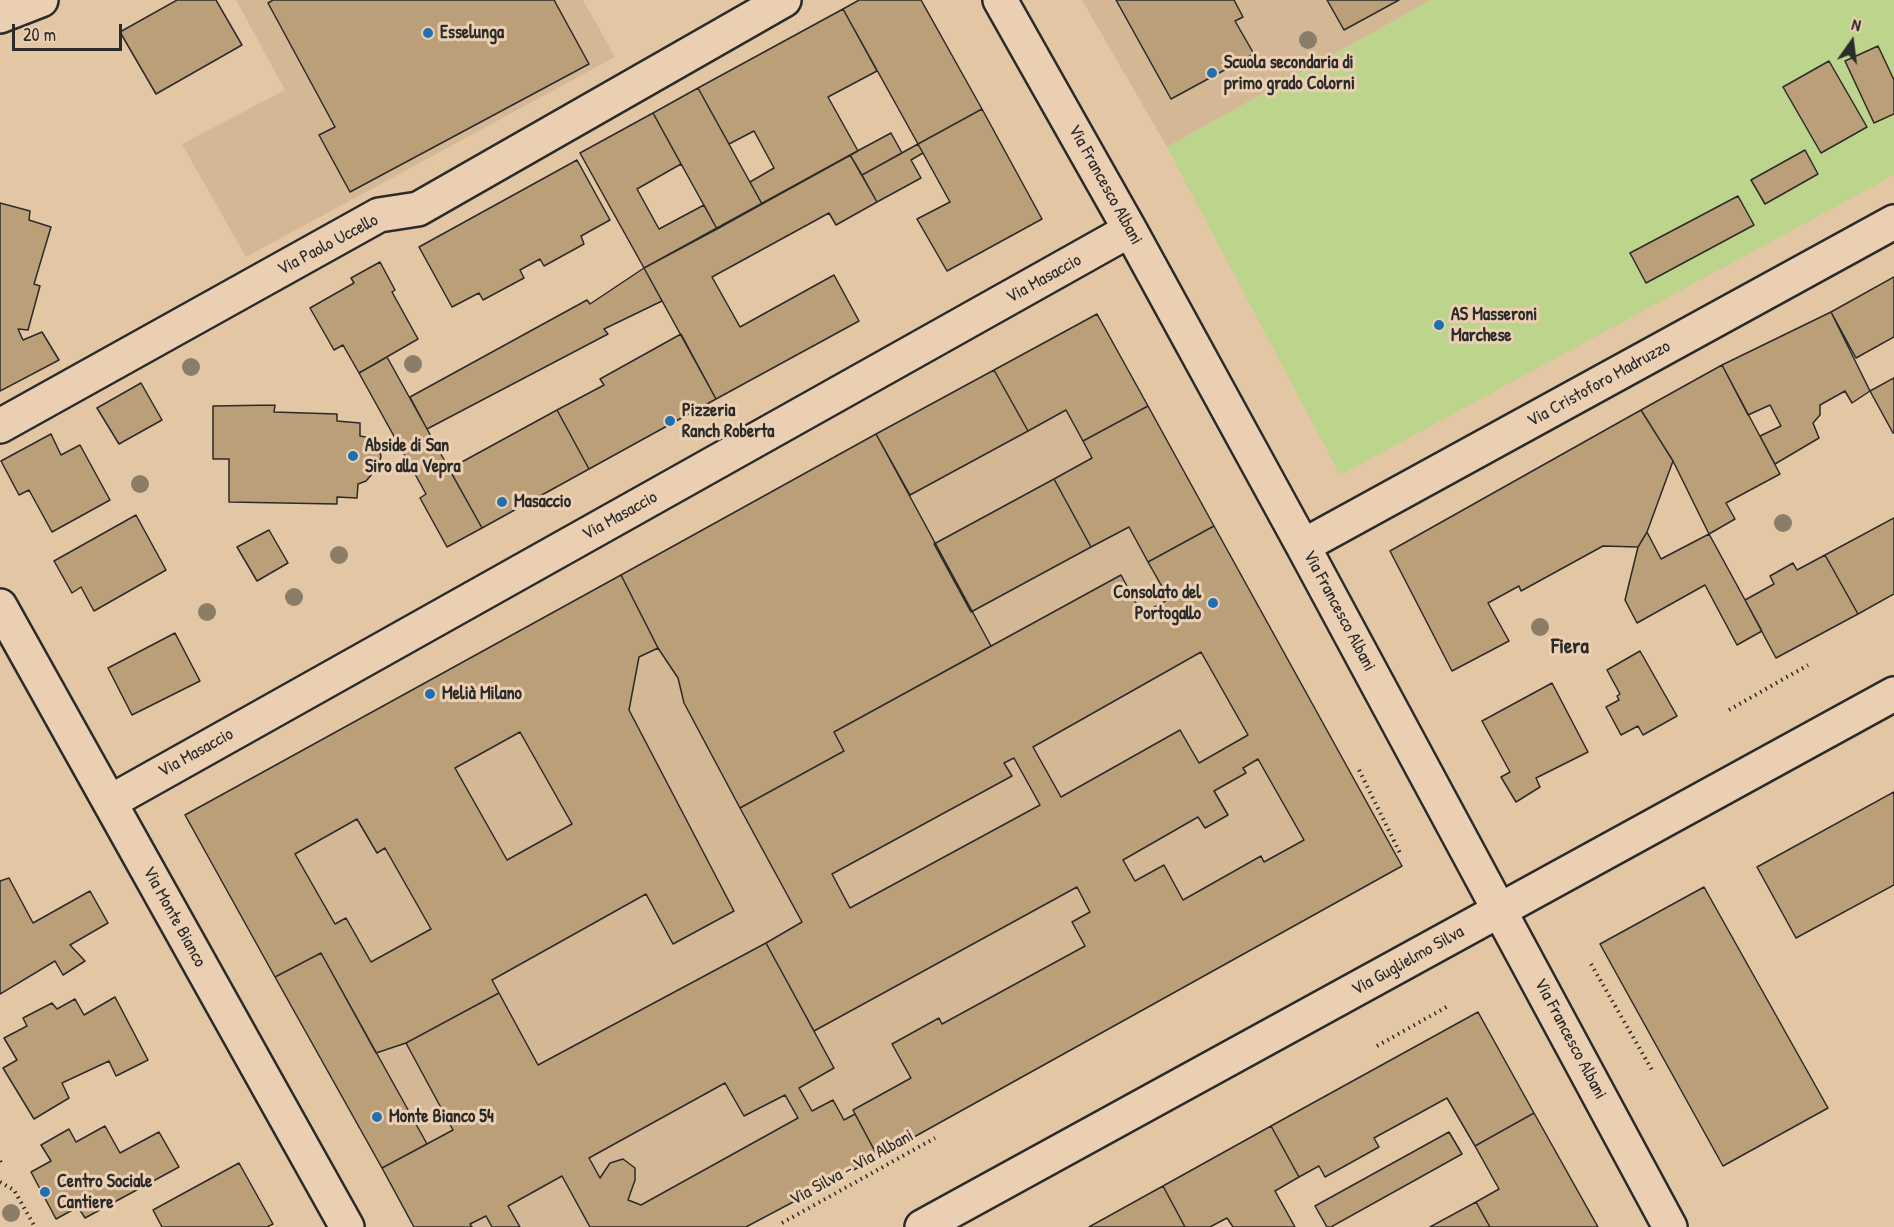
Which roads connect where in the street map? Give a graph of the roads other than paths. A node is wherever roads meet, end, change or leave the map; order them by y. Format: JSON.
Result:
{"nodes":[{"id":1,"x":41,"y":0,"type":"edge"},
{"id":2,"x":784,"y":0,"type":"edge"},
{"id":3,"x":1000,"y":0,"type":"edge"},
{"id":4,"x":0,"y":16,"type":"edge"},
{"id":5,"x":1894,"y":222,"type":"edge"},
{"id":6,"x":1130,"y":230,"type":"junction"},
{"id":7,"x":0,"y":426,"type":"edge"},
{"id":8,"x":1303,"y":546,"type":"junction"},
{"id":9,"x":0,"y":606,"type":"edge"},
{"id":10,"x":1894,"y":694,"type":"edge"},
{"id":11,"x":110,"y":802,"type":"junction"},
{"id":12,"x":1501,"y":910,"type":"junction"},
{"id":13,"x":347,"y":1227,"type":"edge"},
{"id":14,"x":921,"y":1227,"type":"edge"},
{"id":15,"x":1670,"y":1227,"type":"edge"}],
"edges":[{"from":1,"to":4,"type":"street"},
{"from":2,"to":7,"type":"street","name":"Via Paolo Uccello"},
{"from":3,"to":6,"type":"street","name":"Via Francesco Albani"},
{"from":5,"to":8,"type":"street","name":"Via Cristoforo Madruzzo"},
{"from":6,"to":8,"type":"street","name":"Via Francesco Albani"},
{"from":6,"to":11,"type":"street","name":"Via Masaccio"},
{"from":8,"to":12,"type":"street","name":"Via Francesco Albani"},
{"from":9,"to":11,"type":"street","name":"Via Monte Bianco"},
{"from":10,"to":12,"type":"street","name":"Via Guglielmo Silva"},
{"from":11,"to":13,"type":"street","name":"Via Monte Bianco"},
{"from":12,"to":14,"type":"street","name":"Via Guglielmo Silva"},
{"from":12,"to":15,"type":"street","name":"Via Francesco Albani"}]}
